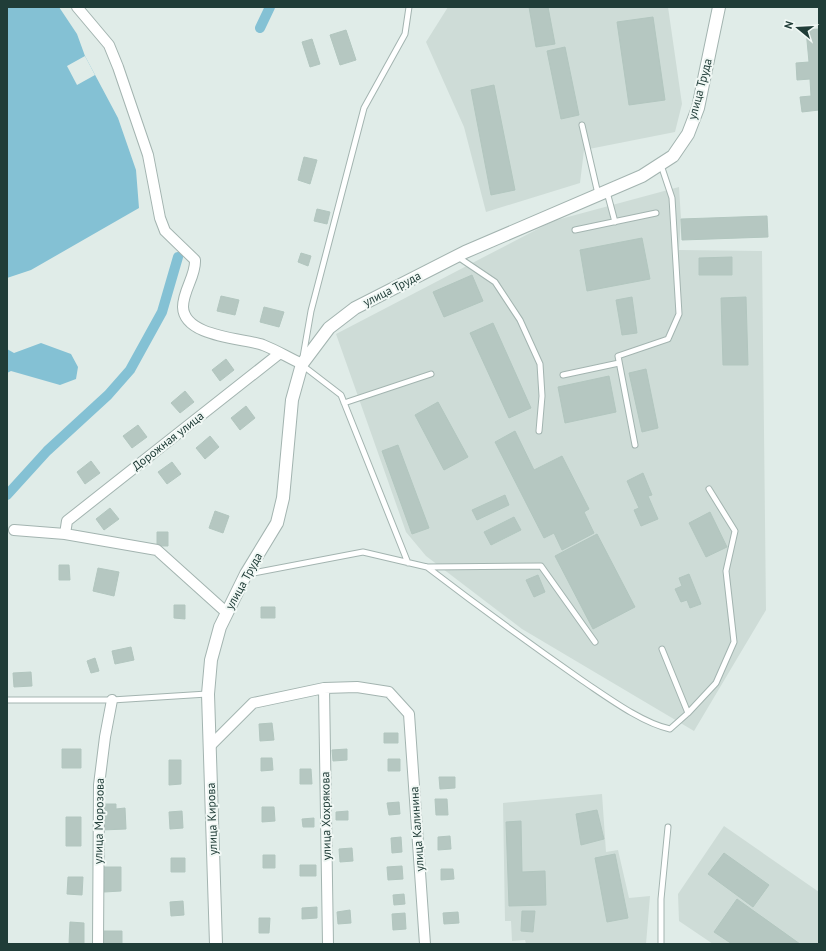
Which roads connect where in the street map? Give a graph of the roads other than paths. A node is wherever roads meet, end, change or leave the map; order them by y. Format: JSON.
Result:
{"nodes":[{"id":1,"x":77,"y":7,"type":"edge"},
{"id":2,"x":409,"y":7,"type":"edge"},
{"id":3,"x":719,"y":7,"type":"edge"},
{"id":4,"x":582,"y":125,"type":"dead end"},
{"id":5,"x":660,"y":164,"type":"junction"},
{"id":6,"x":602,"y":193,"type":"junction"},
{"id":7,"x":656,"y":213,"type":"dead end"},
{"id":8,"x":615,"y":222,"type":"junction"},
{"id":9,"x":575,"y":230,"type":"dead end"},
{"id":10,"x":457,"y":256,"type":"junction"},
{"id":11,"x":280,"y":353,"type":"junction"},
{"id":12,"x":619,"y":363,"type":"junction"},
{"id":13,"x":302,"y":364,"type":"junction"},
{"id":14,"x":431,"y":374,"type":"dead end"},
{"id":15,"x":563,"y":375,"type":"dead end"},
{"id":16,"x":344,"y":403,"type":"junction"},
{"id":17,"x":539,"y":431,"type":"dead end"},
{"id":18,"x":635,"y":445,"type":"dead end"},
{"id":19,"x":709,"y":489,"type":"dead end"},
{"id":20,"x":14,"y":530,"type":"dead end"},
{"id":21,"x":65,"y":534,"type":"junction"},
{"id":22,"x":408,"y":563,"type":"junction"},
{"id":23,"x":427,"y":568,"type":"junction"},
{"id":24,"x":246,"y":574,"type":"junction"},
{"id":25,"x":227,"y":613,"type":"junction"},
{"id":26,"x":595,"y":642,"type":"dead end"},
{"id":27,"x":662,"y":649,"type":"dead end"},
{"id":28,"x":324,"y":688,"type":"junction"},
{"id":29,"x":208,"y":694,"type":"junction"},
{"id":30,"x":7,"y":700,"type":"edge"},
{"id":31,"x":112,"y":700,"type":"junction"},
{"id":32,"x":688,"y":713,"type":"junction"},
{"id":33,"x":210,"y":746,"type":"junction"},
{"id":34,"x":668,"y":827,"type":"dead end"},
{"id":35,"x":98,"y":944,"type":"edge"},
{"id":36,"x":216,"y":944,"type":"edge"},
{"id":37,"x":328,"y":944,"type":"edge"},
{"id":38,"x":425,"y":944,"type":"edge"},
{"id":39,"x":661,"y":944,"type":"edge"}],
"edges":[{"from":1,"to":11,"type":"street"},
{"from":2,"to":13,"type":"lane"},
{"from":3,"to":5,"type":"street","name":"улица Труда"},
{"from":4,"to":6,"type":"lane"},
{"from":5,"to":6,"type":"street","name":"улица Труда"},
{"from":5,"to":12,"type":"lane"},
{"from":6,"to":8,"type":"lane"},
{"from":6,"to":10,"type":"street","name":"улица Труда"},
{"from":7,"to":8,"type":"lane"},
{"from":8,"to":9,"type":"lane"},
{"from":10,"to":13,"type":"street","name":"улица Труда"},
{"from":10,"to":17,"type":"lane"},
{"from":11,"to":13,"type":"street"},
{"from":11,"to":21,"type":"street","name":"Дорожная улица"},
{"from":12,"to":15,"type":"lane"},
{"from":12,"to":18,"type":"lane"},
{"from":13,"to":16,"type":"lane"},
{"from":13,"to":24,"type":"street","name":"улица Труда"},
{"from":14,"to":16,"type":"lane"},
{"from":16,"to":22,"type":"lane"},
{"from":19,"to":32,"type":"lane"},
{"from":20,"to":21,"type":"street"},
{"from":21,"to":25,"type":"street"},
{"from":22,"to":23,"type":"lane"},
{"from":22,"to":24,"type":"lane"},
{"from":23,"to":26,"type":"lane"},
{"from":23,"to":32,"type":"lane"},
{"from":24,"to":25,"type":"street","name":"улица Труда"},
{"from":25,"to":29,"type":"street","name":"улица Труда"},
{"from":27,"to":32,"type":"lane"},
{"from":28,"to":33,"type":"street"},
{"from":28,"to":37,"type":"street","name":"улица Хохрякова"},
{"from":28,"to":38,"type":"street","name":"улица Калинина"},
{"from":29,"to":31,"type":"lane"},
{"from":29,"to":33,"type":"street","name":"улица Кирова"},
{"from":30,"to":31,"type":"lane"},
{"from":31,"to":35,"type":"street","name":"улица Морозова"},
{"from":33,"to":36,"type":"street","name":"улица Кирова"},
{"from":34,"to":39,"type":"lane"}]}
